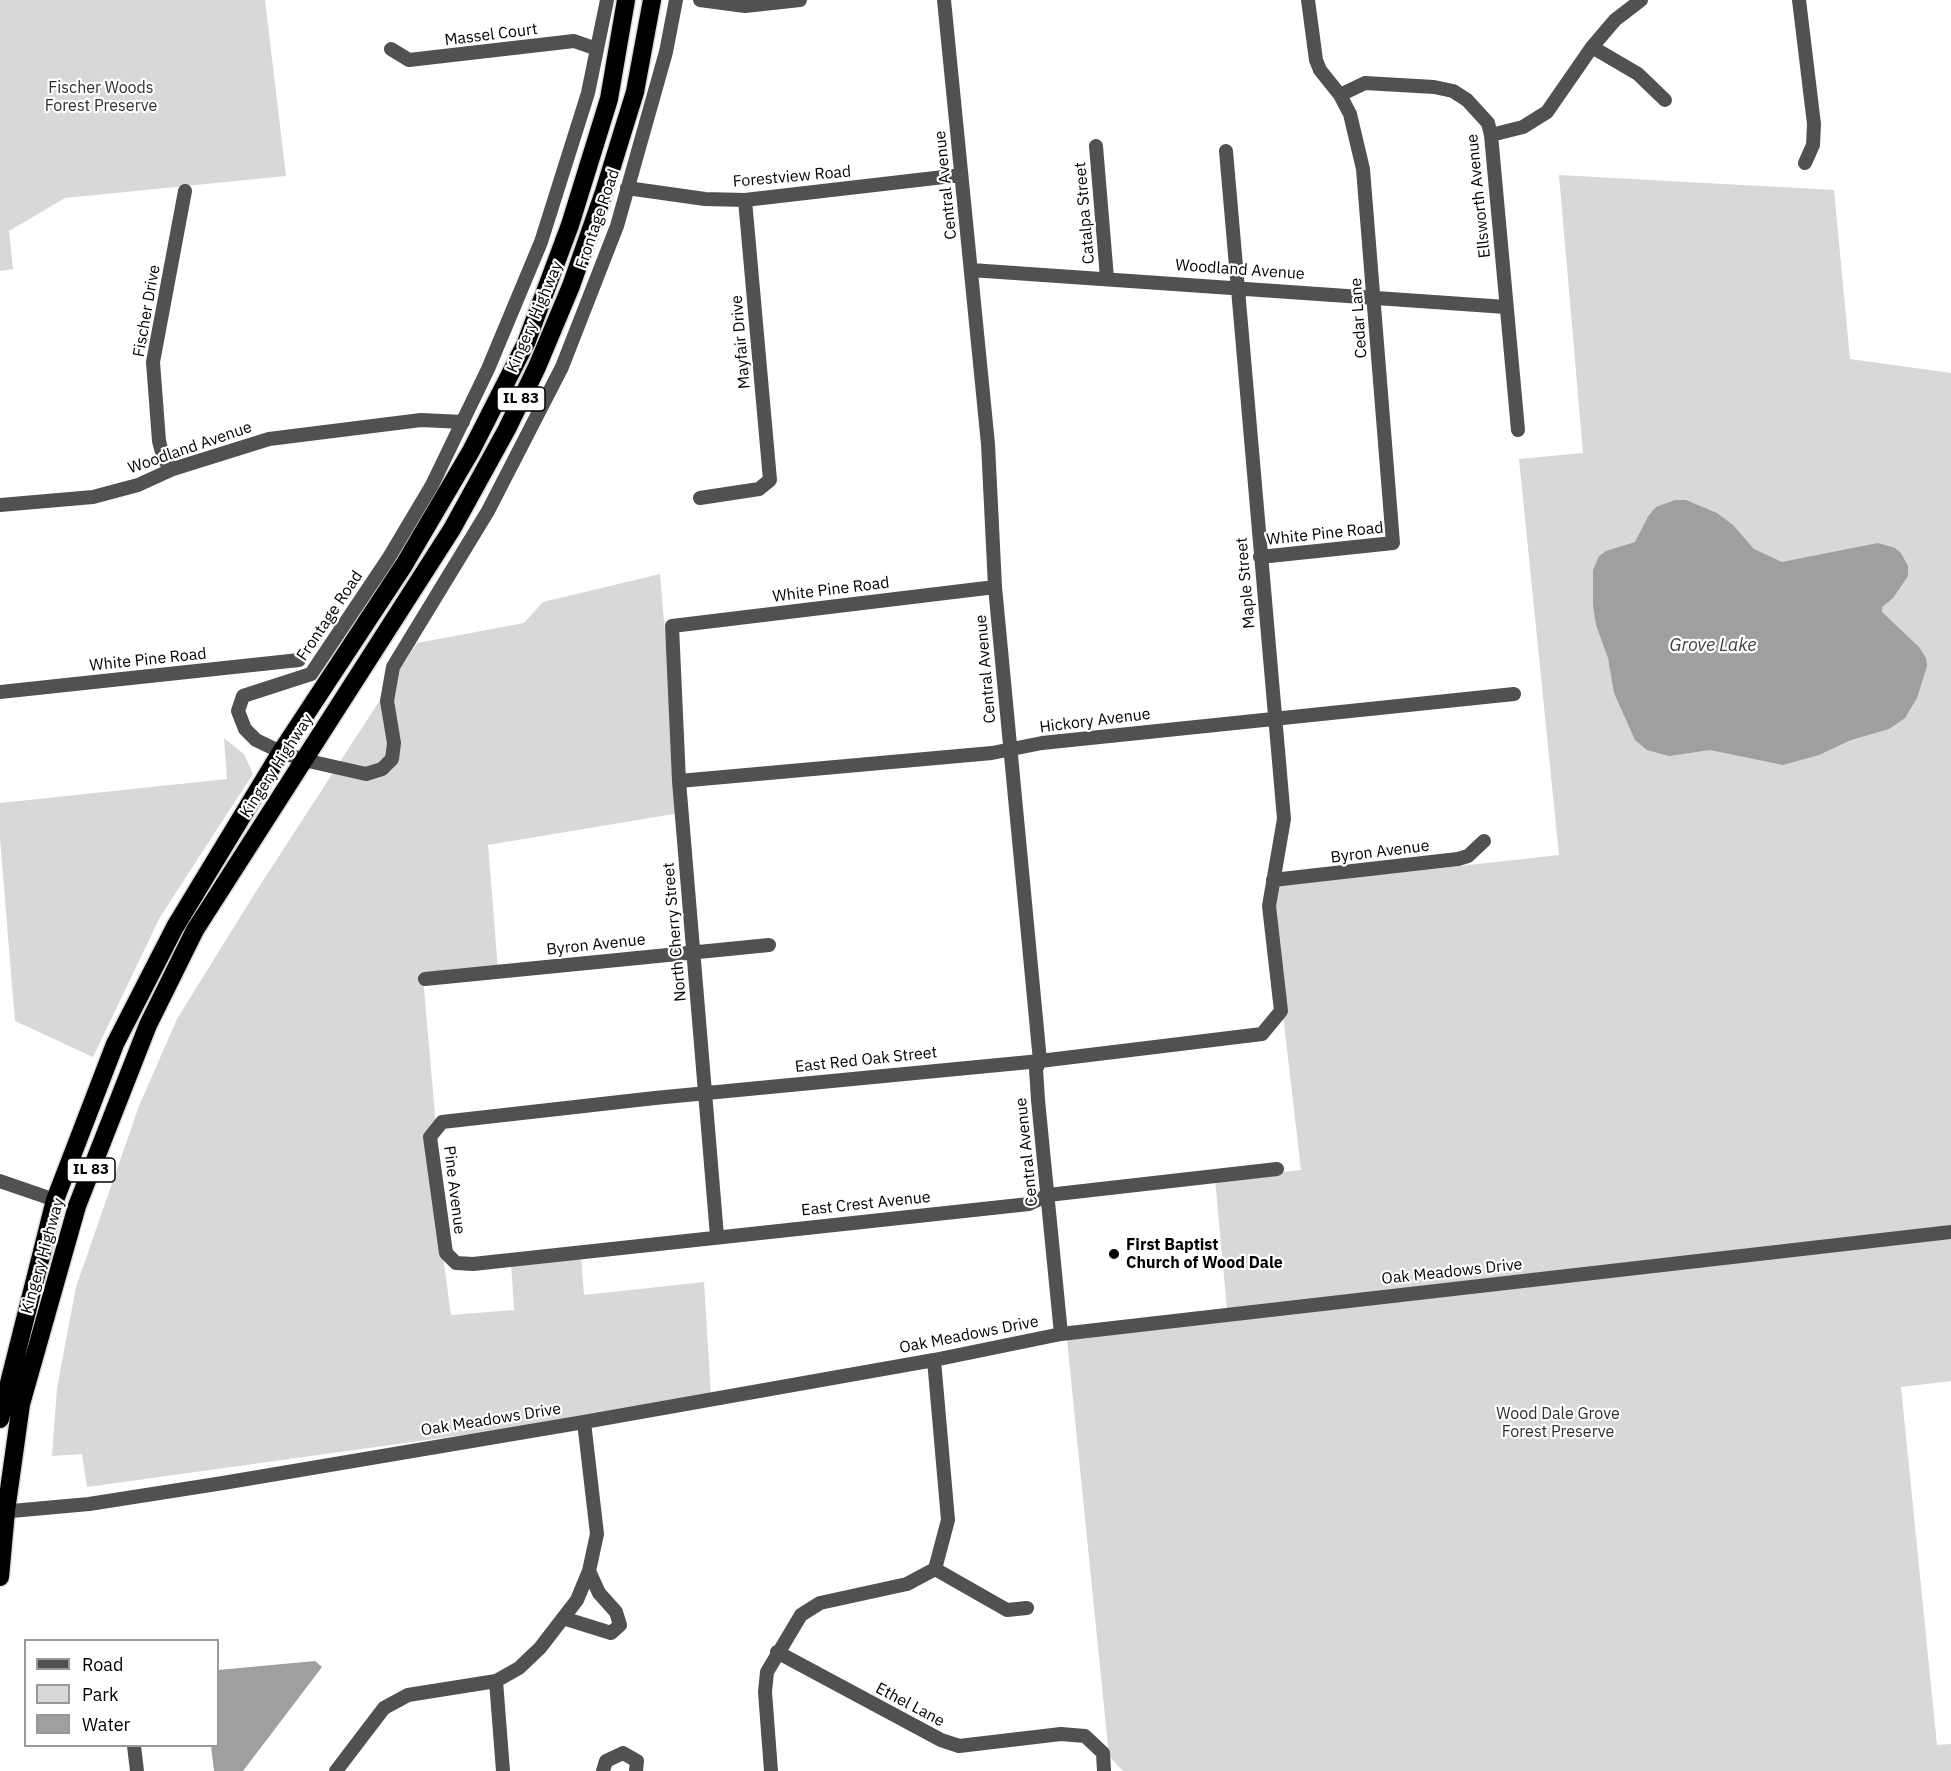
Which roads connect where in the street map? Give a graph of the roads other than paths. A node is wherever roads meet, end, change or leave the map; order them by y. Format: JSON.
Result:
{"nodes":[{"id":1,"x":607,"y":0,"type":"edge"},
{"id":2,"x":626,"y":0,"type":"edge"},
{"id":3,"x":652,"y":0,"type":"edge"},
{"id":4,"x":676,"y":0,"type":"edge"},
{"id":5,"x":700,"y":0,"type":"edge"},
{"id":6,"x":800,"y":0,"type":"edge"},
{"id":7,"x":944,"y":0,"type":"edge"},
{"id":8,"x":1308,"y":0,"type":"edge"},
{"id":9,"x":1641,"y":0,"type":"edge"},
{"id":10,"x":1799,"y":0,"type":"edge"},
{"id":11,"x":1592,"y":47,"type":"junction"},
{"id":12,"x":391,"y":49,"type":"dead end"},
{"id":13,"x":597,"y":49,"type":"junction"},
{"id":14,"x":1340,"y":95,"type":"junction"},
{"id":15,"x":1665,"y":100,"type":"dead end"},
{"id":16,"x":1491,"y":135,"type":"junction"},
{"id":17,"x":1096,"y":146,"type":"dead end"},
{"id":18,"x":1226,"y":151,"type":"dead end"},
{"id":19,"x":1805,"y":163,"type":"dead end"},
{"id":20,"x":960,"y":175,"type":"junction"},
{"id":21,"x":627,"y":188,"type":"junction"},
{"id":22,"x":185,"y":191,"type":"dead end"},
{"id":23,"x":745,"y":200,"type":"junction"},
{"id":24,"x":971,"y":270,"type":"junction"},
{"id":25,"x":1107,"y":278,"type":"junction"},
{"id":26,"x":1237,"y":287,"type":"junction"},
{"id":27,"x":1374,"y":297,"type":"junction"},
{"id":28,"x":1506,"y":307,"type":"junction"},
{"id":29,"x":463,"y":422,"type":"junction"},
{"id":30,"x":1518,"y":430,"type":"dead end"},
{"id":31,"x":173,"y":469,"type":"junction"},
{"id":32,"x":700,"y":498,"type":"dead end"},
{"id":33,"x":0,"y":505,"type":"edge"},
{"id":34,"x":1393,"y":543,"type":"joint"},
{"id":35,"x":1260,"y":557,"type":"junction"},
{"id":36,"x":995,"y":587,"type":"junction"},
{"id":37,"x":672,"y":626,"type":"joint"},
{"id":38,"x":299,"y":660,"type":"dead end"},
{"id":39,"x":0,"y":692,"type":"edge"},
{"id":40,"x":1514,"y":694,"type":"dead end"},
{"id":41,"x":1275,"y":718,"type":"junction"},
{"id":42,"x":1010,"y":748,"type":"junction"},
{"id":43,"x":281,"y":752,"type":"junction"},
{"id":44,"x":304,"y":760,"type":"junction"},
{"id":45,"x":679,"y":781,"type":"junction"},
{"id":46,"x":1484,"y":841,"type":"dead end"},
{"id":47,"x":1273,"y":880,"type":"junction"},
{"id":48,"x":769,"y":945,"type":"dead end"},
{"id":49,"x":693,"y":952,"type":"junction"},
{"id":50,"x":425,"y":979,"type":"dead end"},
{"id":51,"x":1281,"y":1011,"type":"joint"},
{"id":52,"x":1040,"y":1061,"type":"junction"},
{"id":53,"x":706,"y":1093,"type":"junction"},
{"id":54,"x":442,"y":1122,"type":"joint"},
{"id":55,"x":1277,"y":1169,"type":"dead end"},
{"id":56,"x":0,"y":1181,"type":"edge"},
{"id":57,"x":1048,"y":1195,"type":"junction"},
{"id":58,"x":55,"y":1200,"type":"junction"},
{"id":59,"x":1951,"y":1232,"type":"edge"},
{"id":60,"x":717,"y":1236,"type":"junction"},
{"id":61,"x":456,"y":1263,"type":"joint"},
{"id":62,"x":1061,"y":1334,"type":"junction"},
{"id":63,"x":934,"y":1360,"type":"junction"},
{"id":64,"x":0,"y":1419,"type":"edge"},
{"id":65,"x":584,"y":1422,"type":"junction"},
{"id":66,"x":3,"y":1511,"type":"edge"},
{"id":67,"x":935,"y":1569,"type":"junction"},
{"id":68,"x":589,"y":1571,"type":"junction"},
{"id":69,"x":0,"y":1577,"type":"edge"},
{"id":70,"x":1027,"y":1608,"type":"dead end"},
{"id":71,"x":563,"y":1618,"type":"junction"},
{"id":72,"x":777,"y":1652,"type":"junction"},
{"id":73,"x":496,"y":1681,"type":"junction"},
{"id":74,"x":134,"y":1747,"type":"edge"},
{"id":75,"x":137,"y":1771,"type":"edge"},
{"id":76,"x":336,"y":1771,"type":"edge"},
{"id":77,"x":503,"y":1771,"type":"edge"},
{"id":78,"x":603,"y":1771,"type":"edge"},
{"id":79,"x":636,"y":1771,"type":"edge"},
{"id":80,"x":771,"y":1771,"type":"edge"},
{"id":81,"x":1104,"y":1771,"type":"edge"}],
"edges":[{"from":1,"to":13,"type":"street","name":"Frontage Road"},
{"from":2,"to":43,"type":"highway","name":"Kingery Highway","number":"IL 83"},
{"from":3,"to":44,"type":"highway","name":"Kingery Highway","number":"IL 83"},
{"from":4,"to":21,"type":"street","name":"Frontage Road"},
{"from":5,"to":6,"type":"street"},
{"from":7,"to":20,"type":"street","name":"Central Avenue"},
{"from":8,"to":14,"type":"street","name":"Cedar Lane"},
{"from":9,"to":11,"type":"street"},
{"from":10,"to":19,"type":"street"},
{"from":11,"to":15,"type":"street"},
{"from":11,"to":16,"type":"street"},
{"from":12,"to":13,"type":"street","name":"Massel Court"},
{"from":13,"to":29,"type":"street","name":"Frontage Road"},
{"from":14,"to":16,"type":"street","name":"Ellsworth Avenue"},
{"from":14,"to":27,"type":"street","name":"Cedar Lane"},
{"from":16,"to":28,"type":"street","name":"Ellsworth Avenue"},
{"from":17,"to":25,"type":"street","name":"Catalpa Street"},
{"from":18,"to":26,"type":"street","name":"Maple Street"},
{"from":20,"to":23,"type":"street","name":"Forestview Road"},
{"from":20,"to":24,"type":"street","name":"Central Avenue"},
{"from":21,"to":23,"type":"street","name":"Forestview Road"},
{"from":21,"to":44,"type":"street","name":"Frontage Road"},
{"from":22,"to":31,"type":"street","name":"Fischer Drive"},
{"from":23,"to":32,"type":"street","name":"Mayfair Drive"},
{"from":24,"to":25,"type":"street","name":"Woodland Avenue"},
{"from":24,"to":36,"type":"street","name":"Central Avenue"},
{"from":25,"to":26,"type":"street","name":"Woodland Avenue"},
{"from":26,"to":27,"type":"street","name":"Woodland Avenue"},
{"from":26,"to":35,"type":"street","name":"Maple Street"},
{"from":27,"to":28,"type":"street","name":"Woodland Avenue"},
{"from":27,"to":34,"type":"street","name":"Cedar Lane"},
{"from":28,"to":30,"type":"street","name":"Ellsworth Avenue"},
{"from":29,"to":31,"type":"street","name":"Woodland Avenue"},
{"from":29,"to":43,"type":"street","name":"Frontage Road"},
{"from":31,"to":33,"type":"street","name":"Woodland Avenue"},
{"from":34,"to":35,"type":"street","name":"White Pine Road"},
{"from":35,"to":41,"type":"street","name":"Maple Street"},
{"from":36,"to":37,"type":"street","name":"White Pine Road"},
{"from":36,"to":42,"type":"street","name":"Central Avenue"},
{"from":37,"to":45,"type":"street","name":"North Cherry Street"},
{"from":38,"to":39,"type":"street","name":"White Pine Road"},
{"from":40,"to":41,"type":"street","name":"Hickory Avenue"},
{"from":41,"to":42,"type":"street","name":"Hickory Avenue"},
{"from":41,"to":47,"type":"street","name":"Maple Street"},
{"from":42,"to":45,"type":"street","name":"Hickory Avenue"},
{"from":42,"to":52,"type":"street","name":"Central Avenue"},
{"from":43,"to":44,"type":"street","name":"Frontage Road"},
{"from":43,"to":58,"type":"highway","name":"Kingery Highway","number":"IL 83"},
{"from":44,"to":66,"type":"highway","name":"Kingery Highway","number":"IL 83"},
{"from":45,"to":49,"type":"street","name":"North Cherry Street"},
{"from":46,"to":47,"type":"street","name":"Byron Avenue"},
{"from":47,"to":51,"type":"street","name":"Maple Street"},
{"from":48,"to":49,"type":"street","name":"Byron Avenue"},
{"from":49,"to":50,"type":"street","name":"Byron Avenue"},
{"from":49,"to":53,"type":"street","name":"North Cherry Street"},
{"from":51,"to":52,"type":"street","name":"East Red Oak Street"},
{"from":52,"to":53,"type":"street","name":"East Red Oak Street"},
{"from":52,"to":57,"type":"street","name":"Central Avenue"},
{"from":53,"to":54,"type":"street","name":"East Red Oak Street"},
{"from":53,"to":60,"type":"street","name":"North Cherry Street"},
{"from":54,"to":61,"type":"street","name":"Pine Avenue"},
{"from":55,"to":57,"type":"street","name":"East Crest Avenue"},
{"from":56,"to":58,"type":"street"},
{"from":57,"to":60,"type":"street","name":"East Crest Avenue"},
{"from":57,"to":62,"type":"street","name":"Central Avenue"},
{"from":58,"to":64,"type":"highway","name":"Kingery Highway","number":"IL 83"},
{"from":59,"to":62,"type":"street","name":"Oak Meadows Drive"},
{"from":60,"to":61,"type":"street","name":"East Crest Avenue"},
{"from":62,"to":63,"type":"street","name":"Oak Meadows Drive"},
{"from":63,"to":65,"type":"street","name":"Oak Meadows Drive"},
{"from":63,"to":67,"type":"street"},
{"from":65,"to":66,"type":"street","name":"Oak Meadows Drive"},
{"from":65,"to":68,"type":"street"},
{"from":66,"to":69,"type":"highway","name":"Kingery Highway","number":"IL 83"},
{"from":67,"to":70,"type":"street"},
{"from":67,"to":72,"type":"street"},
{"from":68,"to":71,"type":"street"},
{"from":68,"to":71,"type":"street"},
{"from":71,"to":73,"type":"street"},
{"from":72,"to":80,"type":"street"},
{"from":72,"to":81,"type":"street","name":"Ethel Lane"},
{"from":73,"to":76,"type":"street"},
{"from":73,"to":77,"type":"street"},
{"from":74,"to":75,"type":"street"},
{"from":78,"to":79,"type":"street"}]}
